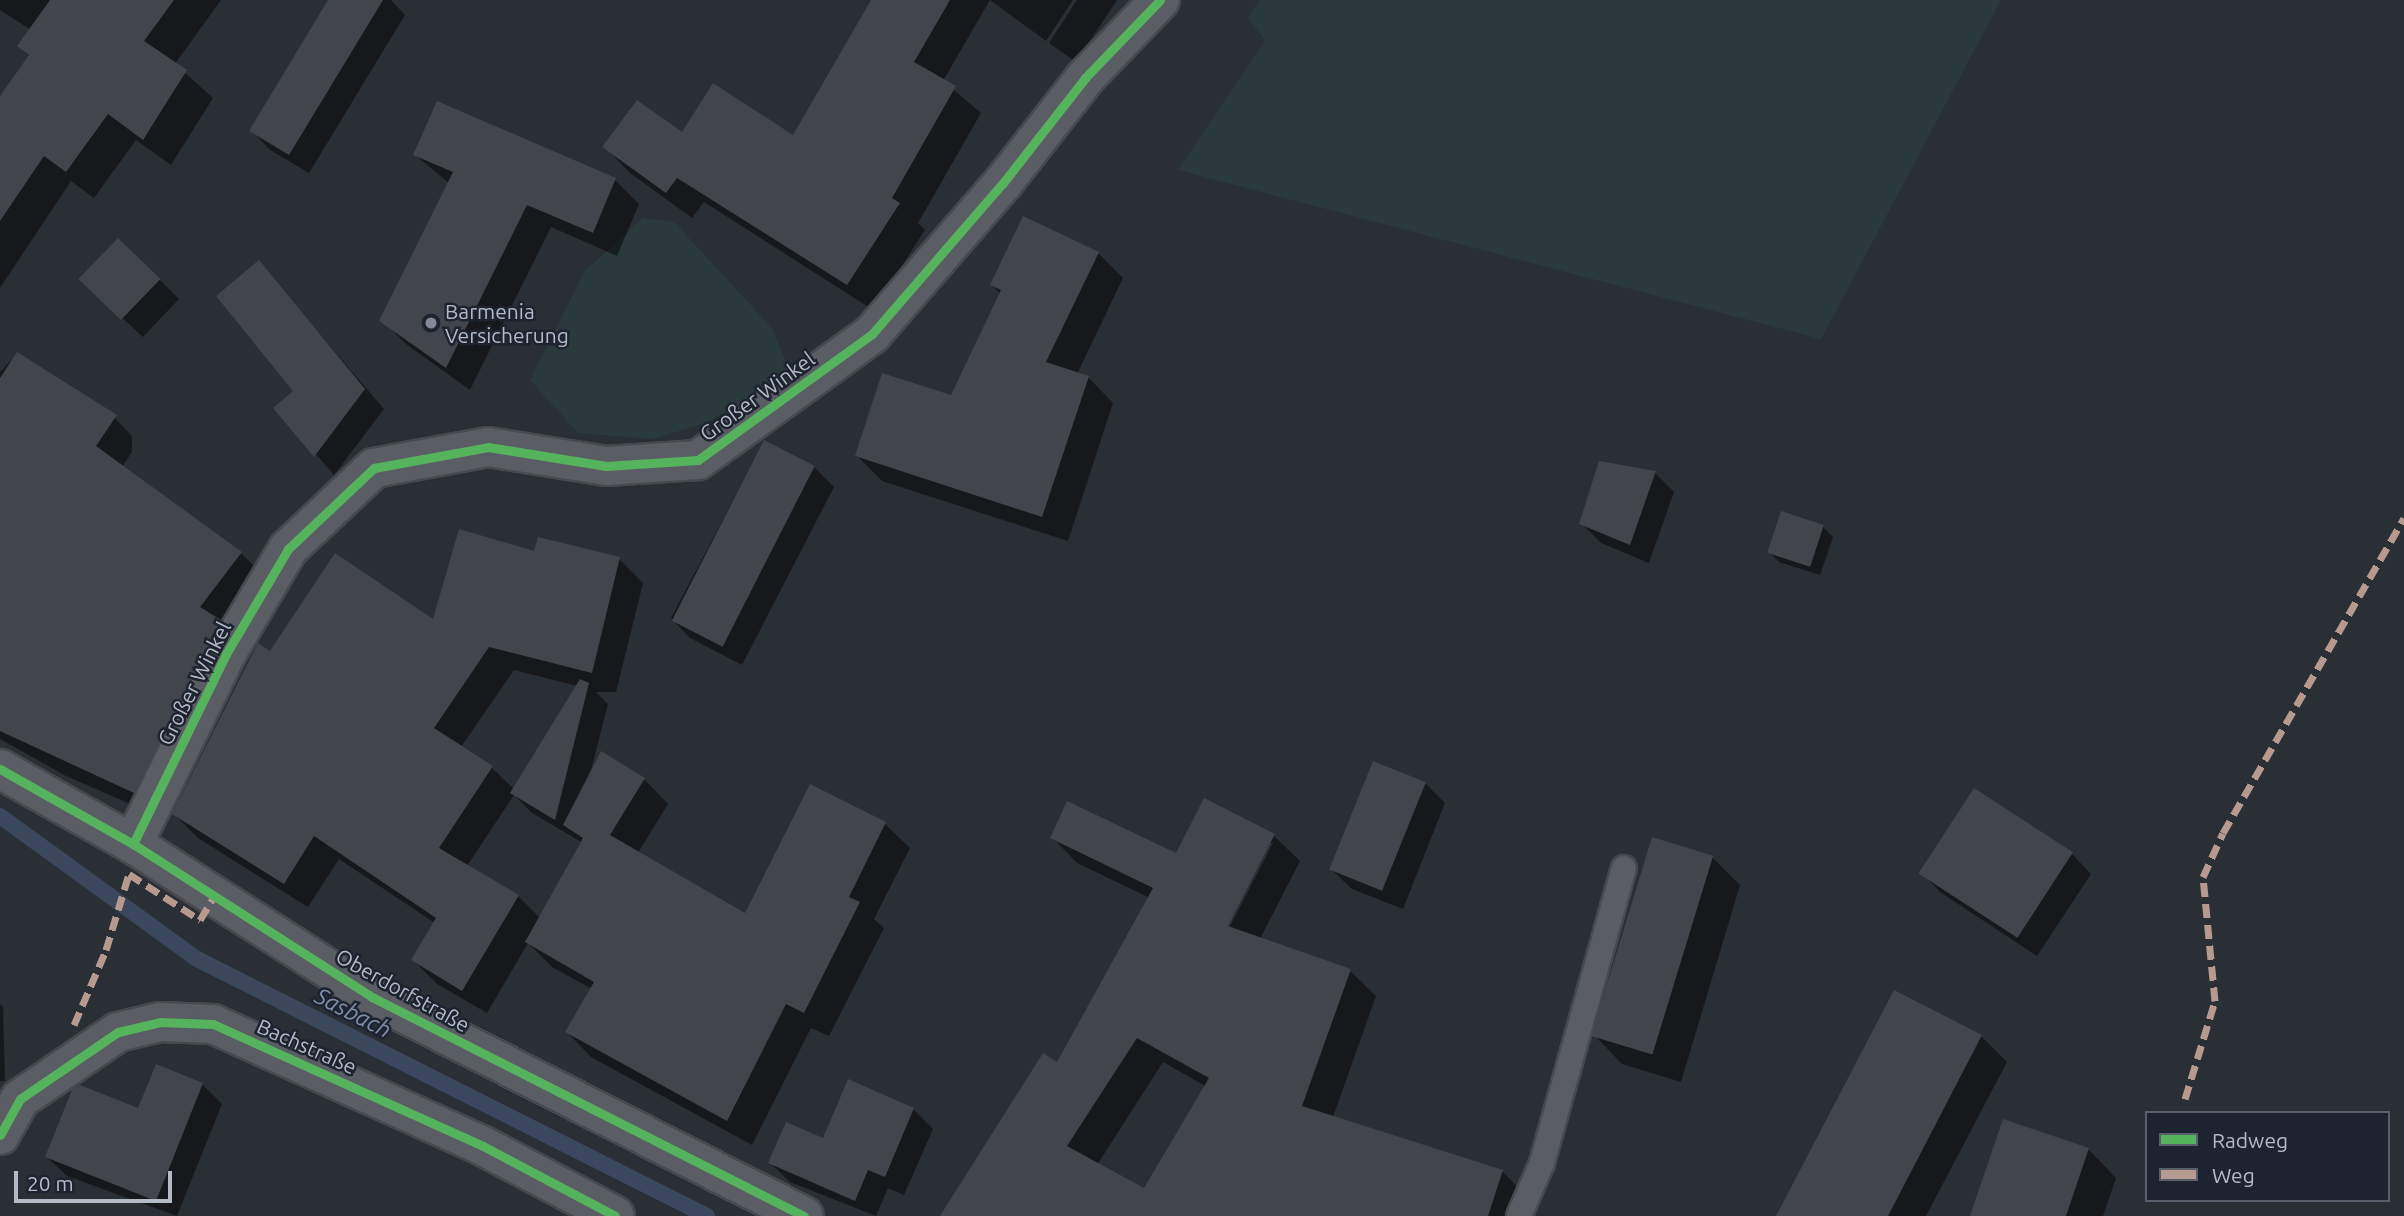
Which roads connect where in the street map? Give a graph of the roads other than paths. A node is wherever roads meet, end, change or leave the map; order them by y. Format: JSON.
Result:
{"nodes":[{"id":1,"x":1160,"y":0,"type":"edge"},
{"id":2,"x":0,"y":769,"type":"edge"},
{"id":3,"x":133,"y":844,"type":"junction"},
{"id":4,"x":1624,"y":868,"type":"dead end"},
{"id":5,"x":0,"y":1135,"type":"edge"},
{"id":6,"x":615,"y":1216,"type":"edge"},
{"id":7,"x":804,"y":1216,"type":"edge"},
{"id":8,"x":1519,"y":1216,"type":"edge"}],
"edges":[{"from":1,"to":3,"type":"street","name":"Großer Winkel"},
{"from":2,"to":3,"type":"street","name":"Oberdorfstraße"},
{"from":3,"to":7,"type":"street","name":"Oberdorfstraße"},
{"from":4,"to":8,"type":"lane"},
{"from":5,"to":6,"type":"street","name":"Bachstraße"}]}
